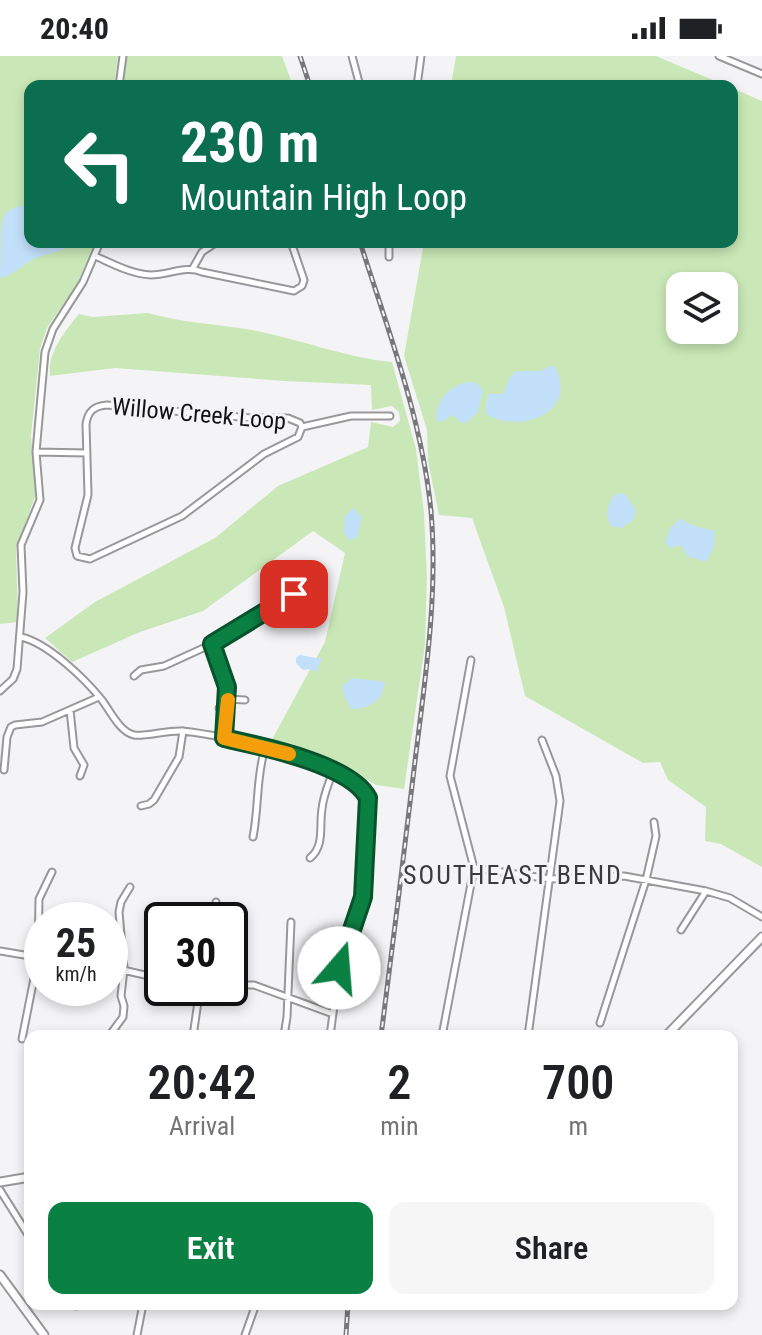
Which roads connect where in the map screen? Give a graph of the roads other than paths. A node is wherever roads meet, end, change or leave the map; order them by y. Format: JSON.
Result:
{"nodes":[{"id":1,"x":123,"y":56,"type":"edge"},
{"id":2,"x":352,"y":56,"type":"edge"},
{"id":3,"x":421,"y":56,"type":"edge"},
{"id":4,"x":719,"y":56,"type":"edge"},
{"id":5,"x":762,"y":74,"type":"edge"},
{"id":6,"x":120,"y":80,"type":"edge"},
{"id":7,"x":358,"y":80,"type":"edge"},
{"id":8,"x":418,"y":80,"type":"edge"},
{"id":9,"x":98,"y":248,"type":"edge"},
{"id":10,"x":209,"y":248,"type":"edge"},
{"id":11,"x":293,"y":248,"type":"edge"},
{"id":12,"x":389,"y":248,"type":"edge"},
{"id":13,"x":95,"y":256,"type":"junction"},
{"id":14,"x":389,"y":257,"type":"dead end"},
{"id":15,"x":193,"y":268,"type":"junction"},
{"id":16,"x":390,"y":416,"type":"dead end"},
{"id":17,"x":302,"y":427,"type":"junction"},
{"id":18,"x":36,"y":452,"type":"junction"},
{"id":19,"x":87,"y":453,"type":"junction"},
{"id":20,"x":294,"y":594,"type":"dead end"},
{"id":21,"x":21,"y":637,"type":"junction"},
{"id":22,"x":212,"y":644,"type":"junction"},
{"id":23,"x":471,"y":660,"type":"dead end"},
{"id":24,"x":134,"y":676,"type":"dead end"},
{"id":25,"x":0,"y":691,"type":"edge"},
{"id":26,"x":99,"y":697,"type":"junction"},
{"id":27,"x":228,"y":699,"type":"junction"},
{"id":28,"x":245,"y":700,"type":"dead end"},
{"id":29,"x":219,"y":708,"type":"dead end"},
{"id":30,"x":70,"y":710,"type":"junction"},
{"id":31,"x":227,"y":710,"type":"junction"},
{"id":32,"x":183,"y":731,"type":"junction"},
{"id":33,"x":224,"y":738,"type":"junction"},
{"id":34,"x":542,"y":740,"type":"dead end"},
{"id":35,"x":265,"y":748,"type":"junction"},
{"id":36,"x":4,"y":770,"type":"dead end"},
{"id":37,"x":333,"y":771,"type":"junction"},
{"id":38,"x":80,"y":776,"type":"dead end"},
{"id":39,"x":141,"y":806,"type":"dead end"},
{"id":40,"x":654,"y":822,"type":"dead end"},
{"id":41,"x":253,"y":837,"type":"dead end"},
{"id":42,"x":310,"y":858,"type":"dead end"},
{"id":43,"x":474,"y":868,"type":"junction"},
{"id":44,"x":52,"y":872,"type":"dead end"},
{"id":45,"x":551,"y":879,"type":"junction"},
{"id":46,"x":646,"y":880,"type":"junction"},
{"id":47,"x":130,"y":887,"type":"dead end"},
{"id":48,"x":706,"y":891,"type":"junction"},
{"id":49,"x":39,"y":902,"type":"edge"},
{"id":50,"x":121,"y":902,"type":"edge"},
{"id":51,"x":762,"y":917,"type":"edge"},
{"id":52,"x":291,"y":922,"type":"dead end"},
{"id":53,"x":681,"y":930,"type":"dead end"},
{"id":54,"x":762,"y":937,"type":"edge"},
{"id":55,"x":0,"y":951,"type":"edge"},
{"id":56,"x":24,"y":955,"type":"edge"},
{"id":57,"x":248,"y":985,"type":"edge"},
{"id":58,"x":288,"y":997,"type":"junction"},
{"id":59,"x":29,"y":1006,"type":"edge"},
{"id":60,"x":124,"y":1006,"type":"edge"},
{"id":61,"x":197,"y":1006,"type":"edge"},
{"id":62,"x":333,"y":1014,"type":"junction"},
{"id":63,"x":600,"y":1023,"type":"dead end"},
{"id":64,"x":113,"y":1030,"type":"edge"},
{"id":65,"x":194,"y":1030,"type":"edge"},
{"id":66,"x":285,"y":1030,"type":"edge"},
{"id":67,"x":331,"y":1030,"type":"edge"},
{"id":68,"x":443,"y":1030,"type":"edge"},
{"id":69,"x":529,"y":1030,"type":"edge"},
{"id":70,"x":672,"y":1030,"type":"edge"},
{"id":71,"x":22,"y":1039,"type":"dead end"},
{"id":72,"x":24,"y":1178,"type":"edge"},
{"id":73,"x":0,"y":1182,"type":"edge"},
{"id":74,"x":0,"y":1190,"type":"edge"},
{"id":75,"x":24,"y":1228,"type":"edge"},
{"id":76,"x":0,"y":1275,"type":"edge"},
{"id":77,"x":24,"y":1308,"type":"edge"},
{"id":78,"x":26,"y":1310,"type":"edge"},
{"id":79,"x":142,"y":1310,"type":"edge"},
{"id":80,"x":254,"y":1310,"type":"edge"},
{"id":81,"x":44,"y":1335,"type":"edge"},
{"id":82,"x":137,"y":1335,"type":"edge"},
{"id":83,"x":245,"y":1335,"type":"edge"}],
"edges":[{"from":1,"to":6,"type":"street"},
{"from":2,"to":7,"type":"street"},
{"from":3,"to":8,"type":"street"},
{"from":4,"to":5,"type":"street"},
{"from":9,"to":13,"type":"street"},
{"from":10,"to":15,"type":"street"},
{"from":11,"to":15,"type":"street"},
{"from":12,"to":14,"type":"street"},
{"from":13,"to":15,"type":"street"},
{"from":13,"to":18,"type":"street"},
{"from":16,"to":17,"type":"street","name":"Willow Creek Loop"},
{"from":17,"to":19,"type":"street","name":"Willow Creek Loop"},
{"from":17,"to":19,"type":"street","name":"Willow Creek Loop"},
{"from":18,"to":19,"type":"street"},
{"from":18,"to":21,"type":"street"},
{"from":20,"to":22,"type":"street"},
{"from":21,"to":25,"type":"street"},
{"from":21,"to":26,"type":"street"},
{"from":22,"to":24,"type":"street"},
{"from":22,"to":27,"type":"street"},
{"from":23,"to":43,"type":"street"},
{"from":26,"to":30,"type":"street"},
{"from":26,"to":32,"type":"street"},
{"from":27,"to":28,"type":"street"},
{"from":27,"to":31,"type":"street"},
{"from":29,"to":31,"type":"street"},
{"from":30,"to":36,"type":"street"},
{"from":30,"to":38,"type":"street"},
{"from":31,"to":33,"type":"street"},
{"from":32,"to":33,"type":"street"},
{"from":32,"to":39,"type":"street"},
{"from":33,"to":35,"type":"street"},
{"from":34,"to":45,"type":"street"},
{"from":35,"to":37,"type":"street"},
{"from":35,"to":41,"type":"street"},
{"from":37,"to":42,"type":"street"},
{"from":37,"to":62,"type":"street"},
{"from":40,"to":46,"type":"street"},
{"from":43,"to":45,"type":"street"},
{"from":43,"to":68,"type":"street"},
{"from":44,"to":49,"type":"street"},
{"from":45,"to":46,"type":"street"},
{"from":45,"to":69,"type":"street"},
{"from":46,"to":48,"type":"street"},
{"from":46,"to":63,"type":"street"},
{"from":47,"to":50,"type":"street"},
{"from":48,"to":51,"type":"street"},
{"from":48,"to":53,"type":"street"},
{"from":52,"to":58,"type":"street"},
{"from":54,"to":70,"type":"street"},
{"from":55,"to":56,"type":"street"},
{"from":57,"to":58,"type":"street"},
{"from":58,"to":62,"type":"street"},
{"from":58,"to":66,"type":"street"},
{"from":59,"to":71,"type":"street"},
{"from":60,"to":64,"type":"street"},
{"from":61,"to":65,"type":"street"},
{"from":62,"to":67,"type":"street"},
{"from":72,"to":73,"type":"street"},
{"from":74,"to":75,"type":"street"},
{"from":76,"to":77,"type":"street"},
{"from":78,"to":81,"type":"street"},
{"from":79,"to":82,"type":"street"},
{"from":80,"to":83,"type":"street"}]}
